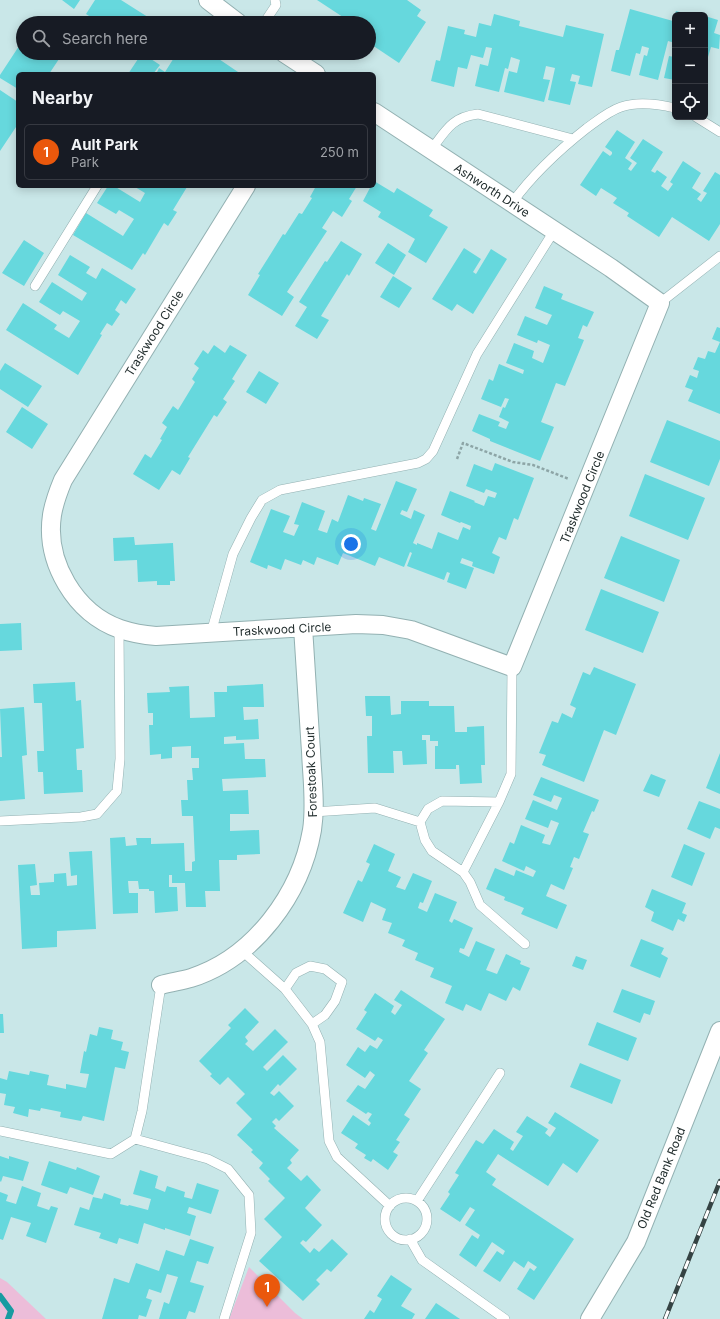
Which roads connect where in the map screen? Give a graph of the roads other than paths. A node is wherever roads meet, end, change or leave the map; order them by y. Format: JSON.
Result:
{"nodes":[{"id":1,"x":208,"y":0,"type":"edge"},
{"id":2,"x":275,"y":0,"type":"edge"},
{"id":3,"x":229,"y":16,"type":"edge"},
{"id":4,"x":269,"y":16,"type":"edge"},
{"id":5,"x":295,"y":60,"type":"edge"},
{"id":6,"x":313,"y":72,"type":"edge"},
{"id":7,"x":672,"y":107,"type":"edge"},
{"id":8,"x":376,"y":113,"type":"edge"},
{"id":9,"x":701,"y":120,"type":"edge"},
{"id":10,"x":720,"y":132,"type":"edge"},
{"id":11,"x":573,"y":139,"type":"junction"},
{"id":12,"x":431,"y":150,"type":"junction"},
{"id":13,"x":96,"y":188,"type":"edge"},
{"id":14,"x":245,"y":188,"type":"edge"},
{"id":15,"x":512,"y":203,"type":"junction"},
{"id":16,"x":554,"y":231,"type":"junction"},
{"id":17,"x":720,"y":256,"type":"edge"},
{"id":18,"x":35,"y":286,"type":"dead end"},
{"id":19,"x":660,"y":303,"type":"junction"},
{"id":20,"x":303,"y":627,"type":"junction"},
{"id":21,"x":119,"y":629,"type":"junction"},
{"id":22,"x":211,"y":633,"type":"junction"},
{"id":23,"x":512,"y":667,"type":"junction"},
{"id":24,"x":499,"y":802,"type":"junction"},
{"id":25,"x":313,"y":812,"type":"junction"},
{"id":26,"x":0,"y":821,"type":"edge"},
{"id":27,"x":420,"y":822,"type":"junction"},
{"id":28,"x":463,"y":872,"type":"junction"},
{"id":29,"x":525,"y":944,"type":"dead end"},
{"id":30,"x":241,"y":950,"type":"junction"},
{"id":31,"x":161,"y":985,"type":"joint"},
{"id":32,"x":285,"y":989,"type":"junction"},
{"id":33,"x":312,"y":1024,"type":"junction"},
{"id":34,"x":720,"y":1031,"type":"edge"},
{"id":35,"x":500,"y":1073,"type":"dead end"},
{"id":36,"x":0,"y":1131,"type":"edge"},
{"id":37,"x":135,"y":1139,"type":"junction"},
{"id":38,"x":418,"y":1201,"type":"junction"},
{"id":39,"x":390,"y":1206,"type":"junction"},
{"id":40,"x":410,"y":1239,"type":"junction"},
{"id":41,"x":224,"y":1319,"type":"edge"},
{"id":42,"x":504,"y":1319,"type":"edge"},
{"id":43,"x":590,"y":1319,"type":"edge"}],
"edges":[{"from":1,"to":3,"type":"street"},
{"from":2,"to":4,"type":"lane"},
{"from":5,"to":6,"type":"street"},
{"from":7,"to":11,"type":"lane"},
{"from":8,"to":12,"type":"street","name":"Ashworth Drive"},
{"from":9,"to":10,"type":"lane"},
{"from":11,"to":12,"type":"lane"},
{"from":11,"to":15,"type":"lane"},
{"from":12,"to":15,"type":"street","name":"Ashworth Drive"},
{"from":13,"to":18,"type":"lane"},
{"from":14,"to":21,"type":"street","name":"Traskwood Circle"},
{"from":15,"to":16,"type":"street","name":"Ashworth Drive"},
{"from":16,"to":19,"type":"street","name":"Ashworth Drive"},
{"from":16,"to":22,"type":"lane"},
{"from":17,"to":19,"type":"lane"},
{"from":19,"to":23,"type":"street","name":"Traskwood Circle"},
{"from":20,"to":22,"type":"street","name":"Traskwood Circle"},
{"from":20,"to":23,"type":"street","name":"Traskwood Circle"},
{"from":20,"to":25,"type":"street","name":"Forestoak Court"},
{"from":21,"to":22,"type":"street","name":"Traskwood Circle"},
{"from":21,"to":26,"type":"lane"},
{"from":23,"to":24,"type":"lane"},
{"from":24,"to":27,"type":"lane"},
{"from":24,"to":28,"type":"lane"},
{"from":25,"to":27,"type":"lane"},
{"from":25,"to":30,"type":"street","name":"Forestoak Court"},
{"from":27,"to":28,"type":"lane"},
{"from":28,"to":29,"type":"lane"},
{"from":30,"to":31,"type":"street","name":"Forestoak Court"},
{"from":30,"to":32,"type":"lane"},
{"from":31,"to":37,"type":"lane"},
{"from":32,"to":33,"type":"lane"},
{"from":32,"to":33,"type":"lane"},
{"from":33,"to":39,"type":"lane"},
{"from":34,"to":43,"type":"street","name":"Old Red Bank Road"},
{"from":35,"to":38,"type":"lane"},
{"from":36,"to":37,"type":"lane"},
{"from":37,"to":41,"type":"lane"},
{"from":38,"to":39,"type":"lane"},
{"from":38,"to":40,"type":"lane"},
{"from":39,"to":40,"type":"lane"},
{"from":40,"to":42,"type":"lane"}]}
